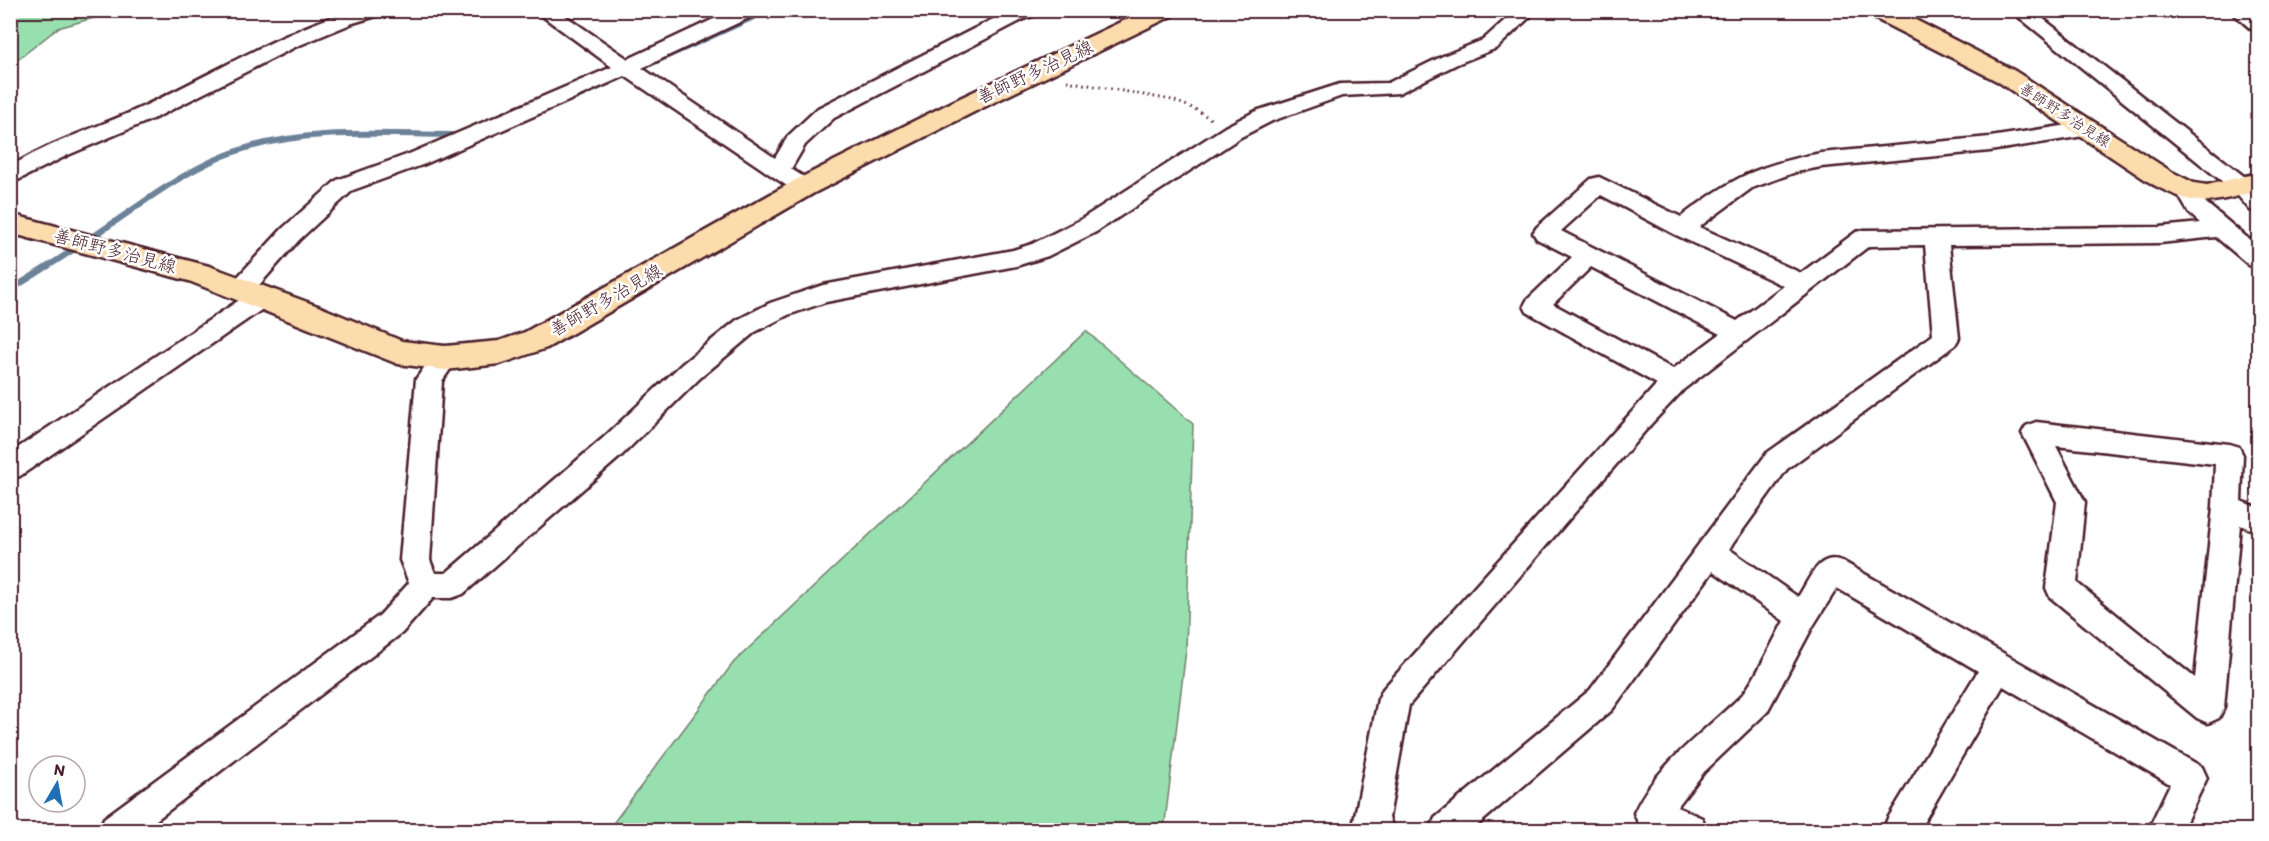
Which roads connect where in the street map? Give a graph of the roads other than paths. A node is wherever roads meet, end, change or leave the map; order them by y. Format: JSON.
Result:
{"nodes":[{"id":1,"x":376,"y":10,"type":"edge"},
{"id":2,"x":543,"y":10,"type":"edge"},
{"id":3,"x":750,"y":10,"type":"edge"},
{"id":4,"x":1032,"y":10,"type":"edge"},
{"id":5,"x":1166,"y":10,"type":"edge"},
{"id":6,"x":1528,"y":10,"type":"edge"},
{"id":7,"x":1876,"y":10,"type":"edge"},
{"id":8,"x":2019,"y":10,"type":"edge"},
{"id":9,"x":2238,"y":10,"type":"edge"},
{"id":10,"x":2259,"y":25,"type":"edge"},
{"id":11,"x":632,"y":71,"type":"junction"},
{"id":12,"x":2088,"y":129,"type":"junction"},
{"id":13,"x":778,"y":171,"type":"junction"},
{"id":14,"x":10,"y":177,"type":"edge"},
{"id":15,"x":804,"y":186,"type":"junction"},
{"id":16,"x":2187,"y":191,"type":"junction"},
{"id":17,"x":2253,"y":191,"type":"edge"},
{"id":18,"x":10,"y":223,"type":"edge"},
{"id":19,"x":1682,"y":228,"type":"junction"},
{"id":20,"x":2222,"y":228,"type":"junction"},
{"id":21,"x":1936,"y":238,"type":"junction"},
{"id":22,"x":1587,"y":256,"type":"junction"},
{"id":23,"x":2259,"y":259,"type":"edge"},
{"id":24,"x":1804,"y":285,"type":"junction"},
{"id":25,"x":251,"y":293,"type":"junction"},
{"id":26,"x":1739,"y":333,"type":"junction"},
{"id":27,"x":445,"y":358,"type":"junction"},
{"id":28,"x":1676,"y":382,"type":"junction"},
{"id":29,"x":10,"y":468,"type":"edge"},
{"id":30,"x":2227,"y":507,"type":"junction"},
{"id":31,"x":2259,"y":520,"type":"edge"},
{"id":32,"x":1712,"y":553,"type":"junction"},
{"id":33,"x":424,"y":586,"type":"junction"},
{"id":34,"x":1802,"y":617,"type":"junction"},
{"id":35,"x":1998,"y":666,"type":"junction"},
{"id":36,"x":116,"y":831,"type":"edge"},
{"id":37,"x":1377,"y":831,"type":"edge"},
{"id":38,"x":1447,"y":831,"type":"edge"},
{"id":39,"x":1690,"y":831,"type":"edge"},
{"id":40,"x":1900,"y":831,"type":"edge"},
{"id":41,"x":2165,"y":831,"type":"edge"}],
"edges":[{"from":1,"to":14,"type":"street"},
{"from":2,"to":11,"type":"street"},
{"from":3,"to":11,"type":"street"},
{"from":4,"to":13,"type":"street"},
{"from":5,"to":15,"type":"main road","name":"善師野多治見線"},
{"from":6,"to":33,"type":"street"},
{"from":7,"to":12,"type":"main road","name":"善師野多治見線"},
{"from":8,"to":17,"type":"street"},
{"from":9,"to":10,"type":"street"},
{"from":11,"to":13,"type":"street"},
{"from":11,"to":25,"type":"street"},
{"from":12,"to":16,"type":"main road","name":"善師野多治見線"},
{"from":12,"to":19,"type":"street"},
{"from":13,"to":15,"type":"street"},
{"from":15,"to":27,"type":"main road","name":"善師野多治見線"},
{"from":16,"to":17,"type":"main road"},
{"from":16,"to":20,"type":"street"},
{"from":18,"to":25,"type":"main road","name":"善師野多治見線"},
{"from":19,"to":22,"type":"street"},
{"from":19,"to":24,"type":"street"},
{"from":20,"to":21,"type":"street"},
{"from":20,"to":23,"type":"street"},
{"from":21,"to":24,"type":"street"},
{"from":21,"to":32,"type":"street"},
{"from":22,"to":26,"type":"street"},
{"from":22,"to":28,"type":"street"},
{"from":24,"to":26,"type":"street"},
{"from":25,"to":27,"type":"main road","name":"善師野多治見線"},
{"from":25,"to":29,"type":"street"},
{"from":26,"to":28,"type":"street"},
{"from":27,"to":33,"type":"street"},
{"from":28,"to":37,"type":"street"},
{"from":30,"to":30,"type":"street"},
{"from":30,"to":31,"type":"street"},
{"from":32,"to":34,"type":"street"},
{"from":32,"to":38,"type":"street"},
{"from":33,"to":36,"type":"street"},
{"from":34,"to":35,"type":"street"},
{"from":34,"to":39,"type":"street"},
{"from":35,"to":40,"type":"street"},
{"from":35,"to":41,"type":"street"}]}
